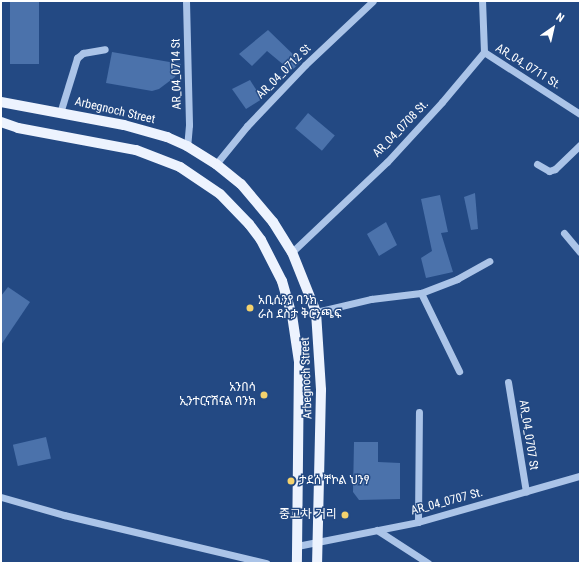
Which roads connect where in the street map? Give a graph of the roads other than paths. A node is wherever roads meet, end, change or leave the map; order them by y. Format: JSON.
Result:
{"nodes":[{"id":1,"x":186,"y":1,"type":"edge"},
{"id":2,"x":373,"y":1,"type":"edge"},
{"id":3,"x":482,"y":1,"type":"edge"},
{"id":4,"x":104,"y":49,"type":"dead end"},
{"id":5,"x":484,"y":52,"type":"junction"},
{"id":6,"x":1,"y":102,"type":"edge"},
{"id":7,"x":579,"y":111,"type":"edge"},
{"id":8,"x":60,"y":113,"type":"junction"},
{"id":9,"x":1,"y":122,"type":"edge"},
{"id":10,"x":580,"y":144,"type":"edge"},
{"id":11,"x":187,"y":146,"type":"junction"},
{"id":12,"x":216,"y":164,"type":"junction"},
{"id":13,"x":537,"y":164,"type":"dead end"},
{"id":14,"x":564,"y":233,"type":"dead end"},
{"id":15,"x":292,"y":252,"type":"junction"},
{"id":16,"x":580,"y":252,"type":"edge"},
{"id":17,"x":489,"y":260,"type":"dead end"},
{"id":18,"x":421,"y":293,"type":"junction"},
{"id":19,"x":316,"y":312,"type":"junction"},
{"id":20,"x":459,"y":371,"type":"dead end"},
{"id":21,"x":508,"y":382,"type":"dead end"},
{"id":22,"x":419,"y":412,"type":"dead end"},
{"id":23,"x":580,"y":476,"type":"edge"},
{"id":24,"x":526,"y":492,"type":"junction"},
{"id":25,"x":1,"y":497,"type":"edge"},
{"id":26,"x":418,"y":522,"type":"junction"},
{"id":27,"x":377,"y":530,"type":"junction"},
{"id":28,"x":317,"y":544,"type":"junction"},
{"id":29,"x":297,"y":546,"type":"junction"},
{"id":30,"x":266,"y":563,"type":"edge"},
{"id":31,"x":297,"y":563,"type":"edge"},
{"id":32,"x":317,"y":563,"type":"edge"},
{"id":33,"x":428,"y":563,"type":"edge"}],
"edges":[{"from":1,"to":11,"type":"street","name":"AR_04_0714 St"},
{"from":2,"to":12,"type":"street","name":"AR_04_0712 St"},
{"from":3,"to":5,"type":"street"},
{"from":4,"to":8,"type":"street"},
{"from":5,"to":7,"type":"street","name":"AR_04_0711 St."},
{"from":5,"to":15,"type":"street","name":"AR_04_0708 St."},
{"from":6,"to":8,"type":"main road","name":"Arbegnoch Street"},
{"from":8,"to":11,"type":"main road","name":"Arbegnoch Street"},
{"from":9,"to":29,"type":"main road","name":"Arbegnoch Street"},
{"from":10,"to":13,"type":"street"},
{"from":11,"to":12,"type":"main road","name":"Arbegnoch Street"},
{"from":12,"to":15,"type":"main road","name":"Arbegnoch Street"},
{"from":14,"to":16,"type":"street"},
{"from":15,"to":19,"type":"main road","name":"Arbegnoch Street"},
{"from":17,"to":18,"type":"street"},
{"from":18,"to":19,"type":"street"},
{"from":18,"to":20,"type":"street"},
{"from":19,"to":28,"type":"main road","name":"Arbegnoch Street"},
{"from":21,"to":24,"type":"street","name":"AR_04_0707 St"},
{"from":22,"to":26,"type":"street"},
{"from":23,"to":24,"type":"street","name":"AR_04_0707 St."},
{"from":24,"to":26,"type":"street","name":"AR_04_0707 St."},
{"from":25,"to":30,"type":"street"},
{"from":26,"to":27,"type":"street","name":"AR_04_0707 St."},
{"from":27,"to":28,"type":"street","name":"AR_04_0707 St."},
{"from":27,"to":33,"type":"street"},
{"from":28,"to":29,"type":"street","name":"AR_04_0707 St."},
{"from":28,"to":32,"type":"main road","name":"Arbegnoch Street"},
{"from":29,"to":31,"type":"main road","name":"Arbegnoch Street"}]}
